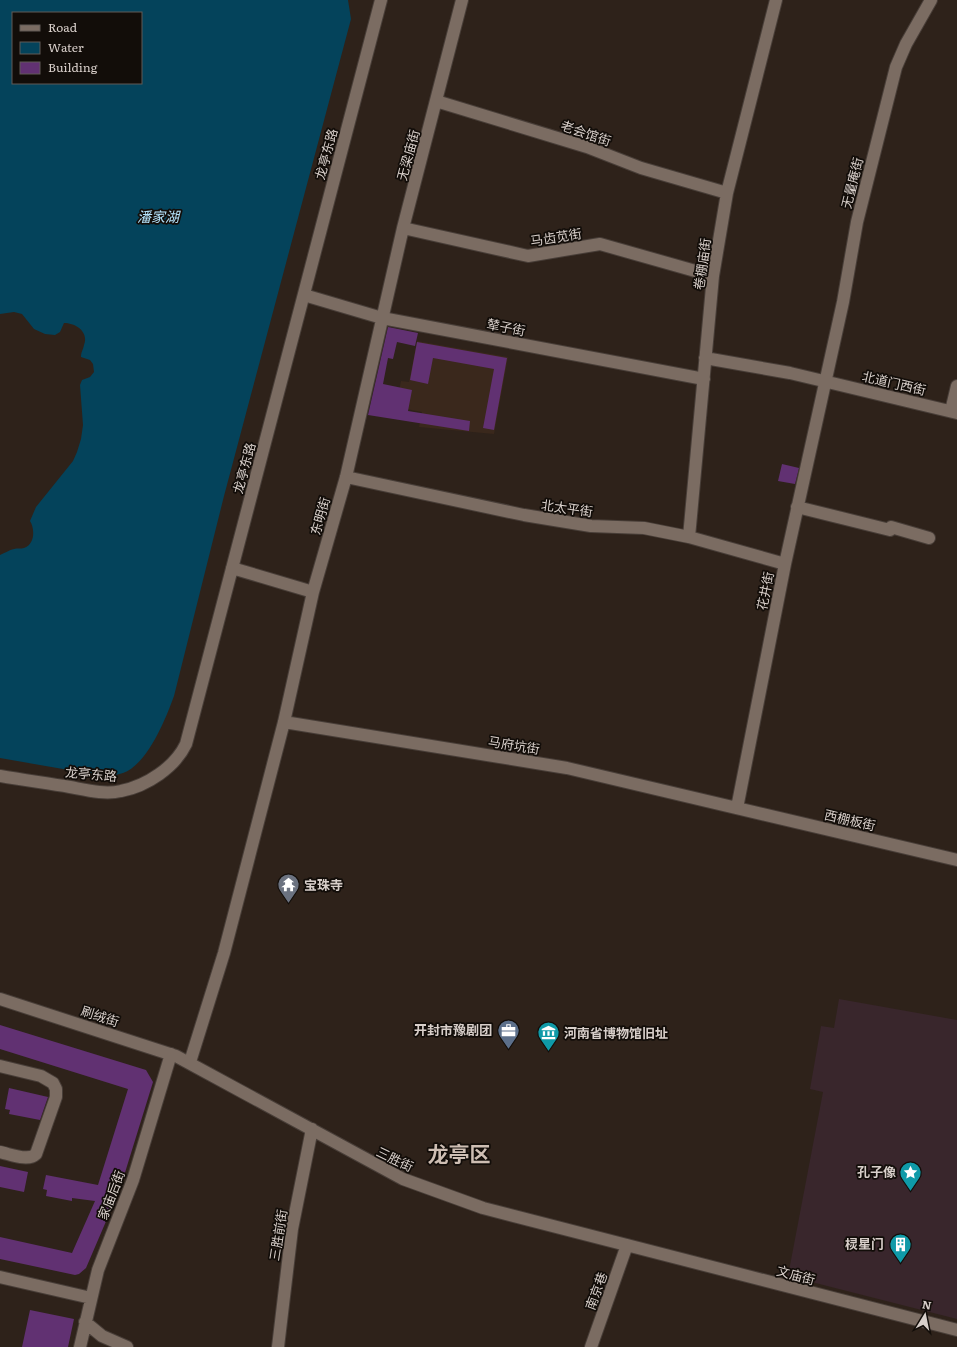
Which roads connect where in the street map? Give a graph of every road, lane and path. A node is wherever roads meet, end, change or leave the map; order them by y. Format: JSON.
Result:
{"nodes":[{"id":1,"x":381,"y":0,"type":"edge"},
{"id":2,"x":462,"y":0,"type":"edge"},
{"id":3,"x":776,"y":0,"type":"edge"},
{"id":4,"x":931,"y":0,"type":"edge"},
{"id":5,"x":436,"y":102,"type":"junction"},
{"id":6,"x":727,"y":193,"type":"junction"},
{"id":7,"x":403,"y":228,"type":"junction"},
{"id":8,"x":713,"y":276,"type":"junction"},
{"id":9,"x":304,"y":295,"type":"junction"},
{"id":10,"x":382,"y":318,"type":"junction"},
{"id":11,"x":705,"y":358,"type":"junction"},
{"id":12,"x":704,"y":379,"type":"junction"},
{"id":13,"x":824,"y":381,"type":"junction"},
{"id":14,"x":957,"y":386,"type":"edge"},
{"id":15,"x":954,"y":412,"type":"edge"},
{"id":16,"x":346,"y":477,"type":"junction"},
{"id":17,"x":797,"y":507,"type":"junction"},
{"id":18,"x":689,"y":537,"type":"junction"},
{"id":19,"x":929,"y":538,"type":"dead end"},
{"id":20,"x":785,"y":564,"type":"junction"},
{"id":21,"x":232,"y":568,"type":"junction"},
{"id":22,"x":313,"y":592,"type":"junction"},
{"id":23,"x":284,"y":722,"type":"junction"},
{"id":24,"x":0,"y":776,"type":"edge"},
{"id":25,"x":737,"y":808,"type":"junction"},
{"id":26,"x":957,"y":860,"type":"edge"},
{"id":27,"x":0,"y":999,"type":"edge"},
{"id":28,"x":171,"y":1054,"type":"junction"},
{"id":29,"x":190,"y":1062,"type":"junction"},
{"id":30,"x":0,"y":1066,"type":"edge"},
{"id":31,"x":312,"y":1129,"type":"junction"},
{"id":32,"x":0,"y":1152,"type":"edge"},
{"id":33,"x":627,"y":1245,"type":"junction"},
{"id":34,"x":0,"y":1277,"type":"edge"},
{"id":35,"x":91,"y":1298,"type":"junction"},
{"id":36,"x":85,"y":1322,"type":"junction"},
{"id":37,"x":957,"y":1330,"type":"edge"},
{"id":38,"x":80,"y":1347,"type":"edge"},
{"id":39,"x":127,"y":1347,"type":"edge"},
{"id":40,"x":278,"y":1347,"type":"edge"},
{"id":41,"x":591,"y":1347,"type":"edge"}],
"edges":[{"from":1,"to":9,"type":"street","name":"龙亭东路"},
{"from":2,"to":5,"type":"street","name":"无梁庙街"},
{"from":3,"to":6,"type":"street","name":"卷棚庙街"},
{"from":4,"to":13,"type":"street","name":"无量庵街"},
{"from":5,"to":6,"type":"street","name":"老会馆街"},
{"from":5,"to":7,"type":"street","name":"无梁庙街"},
{"from":6,"to":8,"type":"street","name":"卷棚庙街"},
{"from":7,"to":8,"type":"street","name":"马齿苋街"},
{"from":7,"to":10,"type":"street","name":"无梁庙街"},
{"from":8,"to":11,"type":"street","name":"卷棚庙街"},
{"from":9,"to":10,"type":"street","name":"辇子街"},
{"from":9,"to":21,"type":"street","name":"龙亭东路"},
{"from":10,"to":12,"type":"street","name":"辇子街"},
{"from":10,"to":16,"type":"street","name":"东明街"},
{"from":11,"to":12,"type":"street","name":"卷棚庙街"},
{"from":11,"to":13,"type":"street","name":"北道门西街"},
{"from":12,"to":18,"type":"street","name":"卷棚庙街"},
{"from":13,"to":15,"type":"street","name":"北道门西街"},
{"from":13,"to":17,"type":"street","name":"花井街"},
{"from":14,"to":15,"type":"street"},
{"from":16,"to":18,"type":"street","name":"北太平街"},
{"from":16,"to":22,"type":"street","name":"东明街"},
{"from":17,"to":19,"type":"street"},
{"from":17,"to":20,"type":"street","name":"花井街"},
{"from":18,"to":20,"type":"street","name":"北太平街"},
{"from":20,"to":25,"type":"street","name":"花井街"},
{"from":21,"to":22,"type":"street"},
{"from":21,"to":24,"type":"street","name":"龙亭东路"},
{"from":22,"to":23,"type":"street","name":"东明街"},
{"from":23,"to":25,"type":"street","name":"马府坑街"},
{"from":23,"to":29,"type":"street","name":"东明街"},
{"from":25,"to":26,"type":"street","name":"西棚板街"},
{"from":27,"to":28,"type":"street","name":"刷绒街"},
{"from":28,"to":29,"type":"street","name":"刷绒街"},
{"from":28,"to":35,"type":"street","name":"家庙后街"},
{"from":29,"to":31,"type":"street","name":"三胜街"},
{"from":30,"to":32,"type":"street"},
{"from":31,"to":33,"type":"street","name":"三胜街"},
{"from":31,"to":40,"type":"street","name":"三胜前街"},
{"from":33,"to":37,"type":"street","name":"文庙街"},
{"from":33,"to":41,"type":"street","name":"南京巷"},
{"from":34,"to":35,"type":"street"},
{"from":35,"to":36,"type":"street","name":"家庙后街"},
{"from":36,"to":38,"type":"street","name":"家庙后街"},
{"from":36,"to":39,"type":"street"}]}
